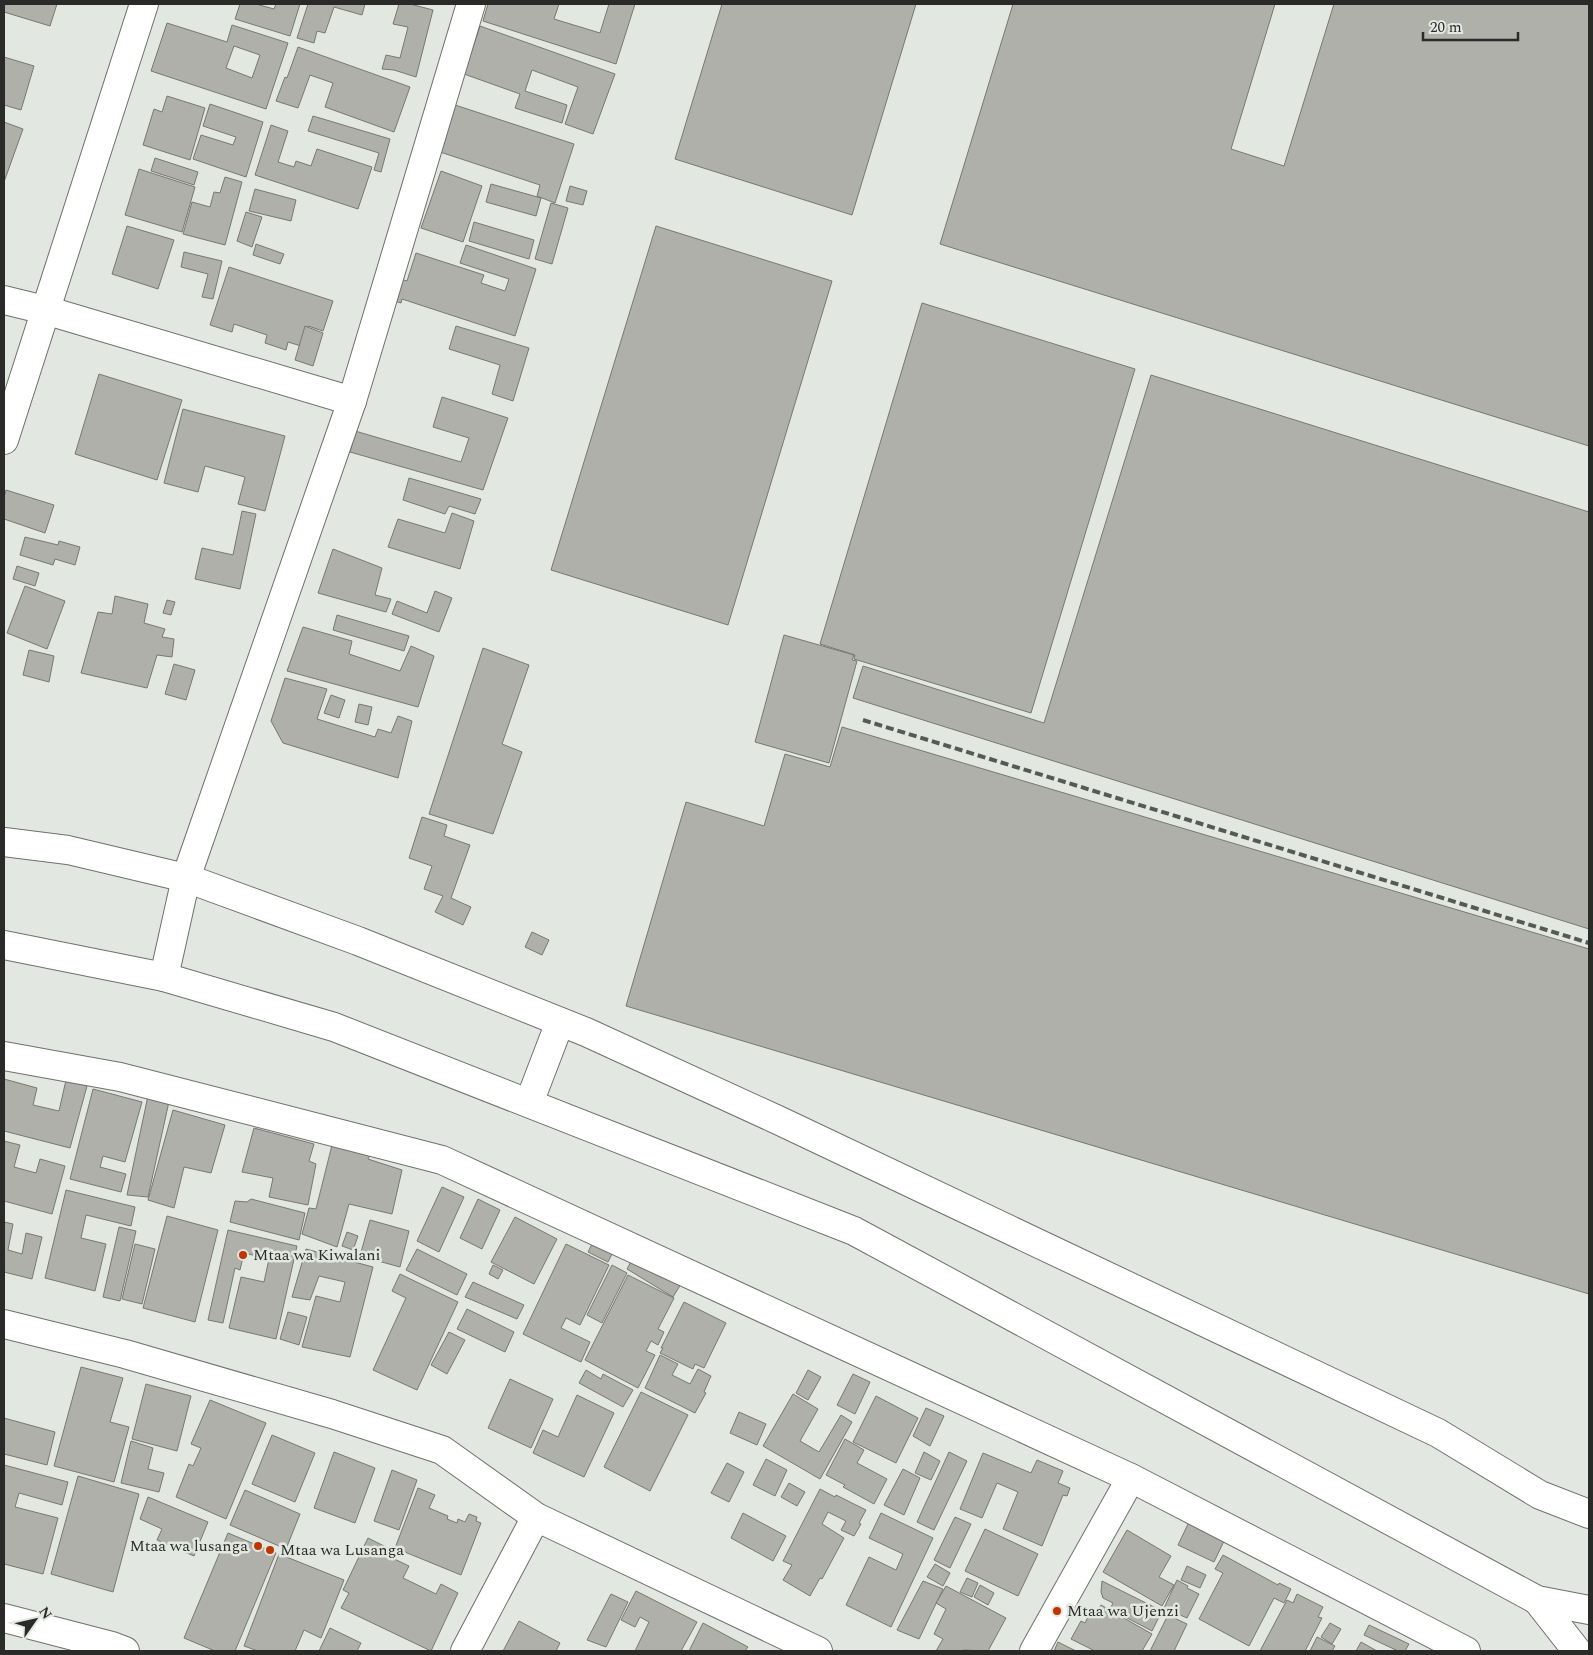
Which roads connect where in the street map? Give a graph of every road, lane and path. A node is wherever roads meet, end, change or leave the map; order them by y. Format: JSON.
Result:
{"nodes":[{"id":1,"x":144,"y":4,"type":"edge"},
{"id":2,"x":471,"y":4,"type":"edge"},
{"id":3,"x":4,"y":300,"type":"edge"},
{"id":4,"x":45,"y":310,"type":"junction"},
{"id":5,"x":352,"y":401,"type":"junction"},
{"id":6,"x":4,"y":440,"type":"edge"},
{"id":7,"x":4,"y":842,"type":"edge"},
{"id":8,"x":186,"y":878,"type":"junction"},
{"id":9,"x":4,"y":945,"type":"edge"},
{"id":10,"x":164,"y":977,"type":"junction"},
{"id":11,"x":560,"y":1022,"type":"junction"},
{"id":12,"x":4,"y":1056,"type":"edge"},
{"id":13,"x":529,"y":1103,"type":"junction"},
{"id":14,"x":4,"y":1324,"type":"edge"},
{"id":15,"x":1131,"y":1478,"type":"junction"},
{"id":16,"x":1589,"y":1514,"type":"edge"},
{"id":17,"x":536,"y":1517,"type":"junction"},
{"id":18,"x":1536,"y":1600,"type":"junction"},
{"id":19,"x":1589,"y":1610,"type":"edge"},
{"id":20,"x":4,"y":1618,"type":"edge"},
{"id":21,"x":125,"y":1651,"type":"edge"},
{"id":22,"x":465,"y":1651,"type":"edge"},
{"id":23,"x":818,"y":1651,"type":"edge"},
{"id":24,"x":1034,"y":1651,"type":"edge"},
{"id":25,"x":1466,"y":1651,"type":"edge"},
{"id":26,"x":1577,"y":1651,"type":"edge"}],
"edges":[{"from":1,"to":4,"type":"street"},
{"from":2,"to":5,"type":"street"},
{"from":3,"to":4,"type":"street"},
{"from":4,"to":5,"type":"street"},
{"from":4,"to":6,"type":"street"},
{"from":5,"to":8,"type":"street"},
{"from":7,"to":8,"type":"street"},
{"from":8,"to":10,"type":"street"},
{"from":8,"to":11,"type":"street"},
{"from":9,"to":10,"type":"street"},
{"from":10,"to":13,"type":"street"},
{"from":11,"to":13,"type":"street"},
{"from":11,"to":16,"type":"street"},
{"from":12,"to":15,"type":"street"},
{"from":13,"to":18,"type":"street"},
{"from":14,"to":17,"type":"street"},
{"from":15,"to":24,"type":"street"},
{"from":15,"to":25,"type":"street"},
{"from":17,"to":22,"type":"street"},
{"from":17,"to":23,"type":"street"},
{"from":18,"to":19,"type":"street"},
{"from":18,"to":26,"type":"street"},
{"from":20,"to":21,"type":"street"}]}
